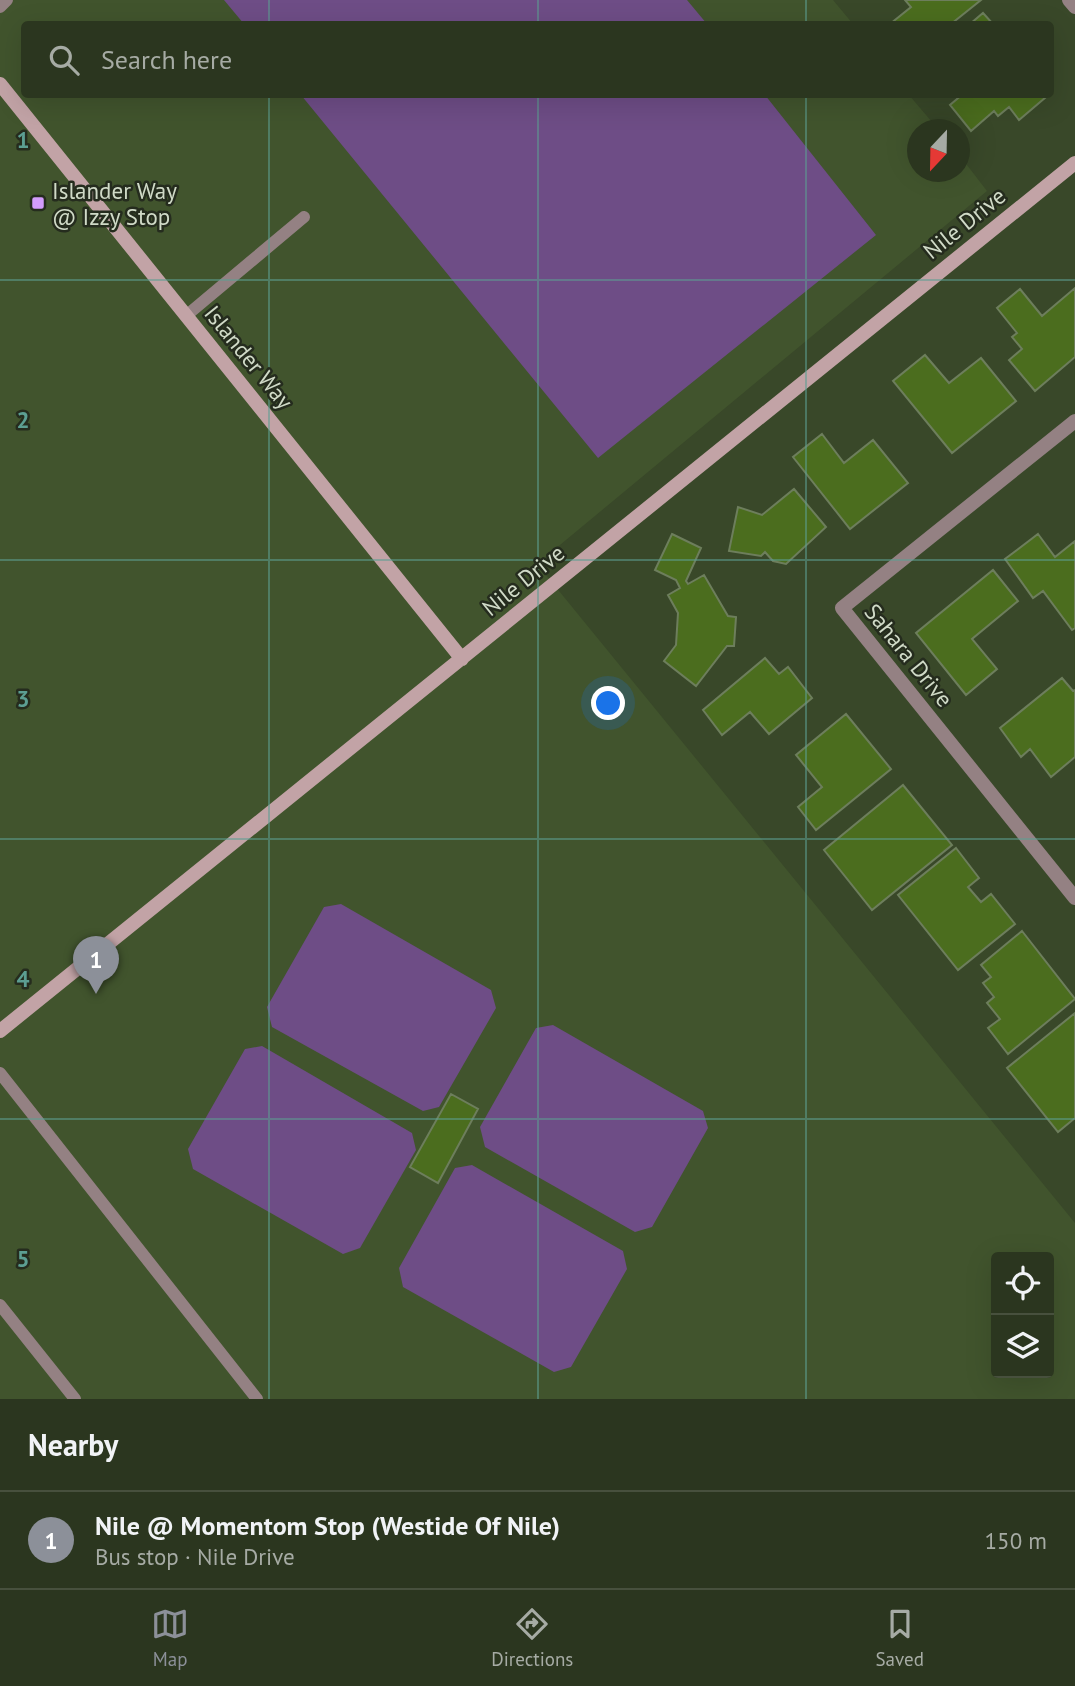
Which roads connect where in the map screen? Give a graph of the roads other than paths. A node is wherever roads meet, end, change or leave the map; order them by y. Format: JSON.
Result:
{"nodes":[{"id":1,"x":8,"y":0,"type":"edge"},
{"id":2,"x":1069,"y":0,"type":"edge"},
{"id":3,"x":0,"y":7,"type":"edge"},
{"id":4,"x":1075,"y":7,"type":"edge"},
{"id":5,"x":0,"y":84,"type":"edge"},
{"id":6,"x":1075,"y":163,"type":"edge"},
{"id":7,"x":304,"y":217,"type":"dead end"},
{"id":8,"x":187,"y":315,"type":"junction"},
{"id":9,"x":1075,"y":421,"type":"edge"},
{"id":10,"x":462,"y":659,"type":"junction"},
{"id":11,"x":1075,"y":898,"type":"edge"},
{"id":12,"x":0,"y":1031,"type":"edge"},
{"id":13,"x":0,"y":1073,"type":"edge"},
{"id":14,"x":0,"y":1305,"type":"edge"},
{"id":15,"x":75,"y":1399,"type":"edge"},
{"id":16,"x":257,"y":1399,"type":"edge"}],
"edges":[{"from":1,"to":3,"type":"lane"},
{"from":2,"to":4,"type":"street"},
{"from":5,"to":8,"type":"main road","name":"Islander Way"},
{"from":6,"to":10,"type":"main road","name":"Nile Drive"},
{"from":7,"to":8,"type":"lane"},
{"from":8,"to":10,"type":"main road","name":"Islander Way"},
{"from":9,"to":11,"type":"street","name":"Sahara Drive"},
{"from":10,"to":12,"type":"main road","name":"Nile Drive"},
{"from":13,"to":16,"type":"lane"},
{"from":14,"to":15,"type":"lane"}]}
